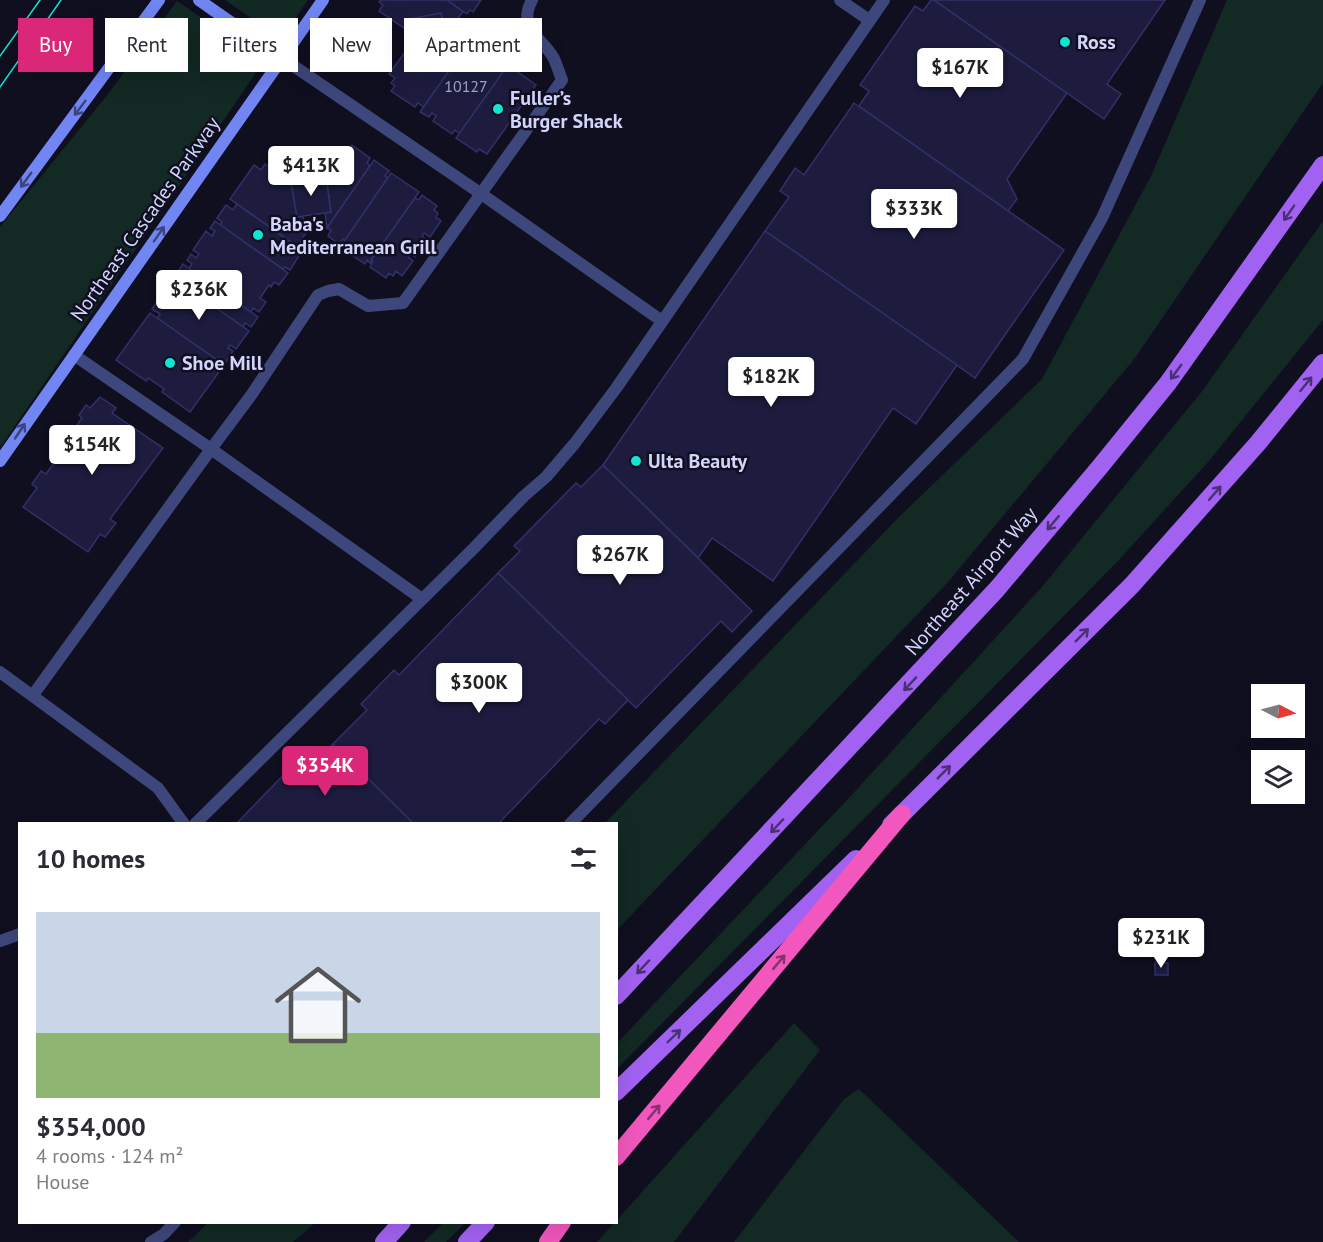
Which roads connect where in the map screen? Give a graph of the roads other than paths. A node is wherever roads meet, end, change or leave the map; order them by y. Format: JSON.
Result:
{"nodes":[{"id":1,"x":159,"y":0,"type":"edge"},
{"id":2,"x":199,"y":0,"type":"edge"},
{"id":3,"x":323,"y":0,"type":"edge"},
{"id":4,"x":532,"y":0,"type":"edge"},
{"id":5,"x":840,"y":0,"type":"edge"},
{"id":6,"x":884,"y":0,"type":"edge"},
{"id":7,"x":1200,"y":0,"type":"edge"},
{"id":8,"x":225,"y":18,"type":"edge"},
{"id":9,"x":869,"y":20,"type":"junction"},
{"id":10,"x":298,"y":35,"type":"edge"},
{"id":11,"x":298,"y":69,"type":"edge"},
{"id":12,"x":272,"y":72,"type":"edge"},
{"id":13,"x":1323,"y":165,"type":"edge"},
{"id":14,"x":480,"y":193,"type":"junction"},
{"id":15,"x":0,"y":216,"type":"edge"},
{"id":16,"x":662,"y":321,"type":"junction"},
{"id":17,"x":74,"y":355,"type":"junction"},
{"id":18,"x":1323,"y":363,"type":"edge"},
{"id":19,"x":211,"y":449,"type":"junction"},
{"id":20,"x":0,"y":460,"type":"edge"},
{"id":21,"x":422,"y":599,"type":"junction"},
{"id":22,"x":0,"y":672,"type":"edge"},
{"id":23,"x":33,"y":696,"type":"junction"},
{"id":24,"x":902,"y":814,"type":"junction"},
{"id":25,"x":183,"y":822,"type":"edge"},
{"id":26,"x":197,"y":822,"type":"edge"},
{"id":27,"x":572,"y":822,"type":"edge"},
{"id":28,"x":18,"y":935,"type":"edge"},
{"id":29,"x":0,"y":941,"type":"edge"},
{"id":30,"x":618,"y":994,"type":"edge"},
{"id":31,"x":618,"y":1090,"type":"edge"},
{"id":32,"x":618,"y":1154,"type":"edge"},
{"id":33,"x":173,"y":1224,"type":"edge"},
{"id":34,"x":400,"y":1224,"type":"edge"},
{"id":35,"x":484,"y":1224,"type":"edge"},
{"id":36,"x":561,"y":1224,"type":"edge"},
{"id":37,"x":151,"y":1242,"type":"edge"},
{"id":38,"x":384,"y":1242,"type":"edge"},
{"id":39,"x":467,"y":1242,"type":"edge"},
{"id":40,"x":548,"y":1242,"type":"edge"}],
"edges":[{"from":1,"to":15,"type":"street","one_way":true},
{"from":2,"to":8,"type":"street"},
{"from":3,"to":10,"type":"street","name":"Northeast Cascades Parkway"},
{"from":4,"to":14,"type":"lane"},
{"from":5,"to":9,"type":"lane"},
{"from":6,"to":9,"type":"lane"},
{"from":7,"to":27,"type":"lane"},
{"from":9,"to":16,"type":"lane"},
{"from":11,"to":14,"type":"lane"},
{"from":17,"to":12,"type":"street","name":"Northeast Cascades Parkway","one_way":true},
{"from":13,"to":30,"type":"main road","name":"Northeast Airport Way","one_way":true},
{"from":14,"to":16,"type":"lane"},
{"from":14,"to":19,"type":"lane"},
{"from":16,"to":21,"type":"lane"},
{"from":17,"to":19,"type":"lane"},
{"from":20,"to":17,"type":"street","name":"Northeast Cascades Parkway","one_way":true},
{"from":24,"to":18,"type":"main road","one_way":true},
{"from":19,"to":21,"type":"lane"},
{"from":19,"to":23,"type":"lane"},
{"from":21,"to":26,"type":"lane"},
{"from":22,"to":23,"type":"lane"},
{"from":23,"to":25,"type":"lane"},
{"from":31,"to":24,"type":"main road","one_way":true},
{"from":32,"to":24,"type":"highway","one_way":true},
{"from":28,"to":29,"type":"lane"},
{"from":33,"to":37,"type":"lane"},
{"from":34,"to":38,"type":"main road"},
{"from":35,"to":39,"type":"main road"},
{"from":36,"to":40,"type":"highway"}]}
